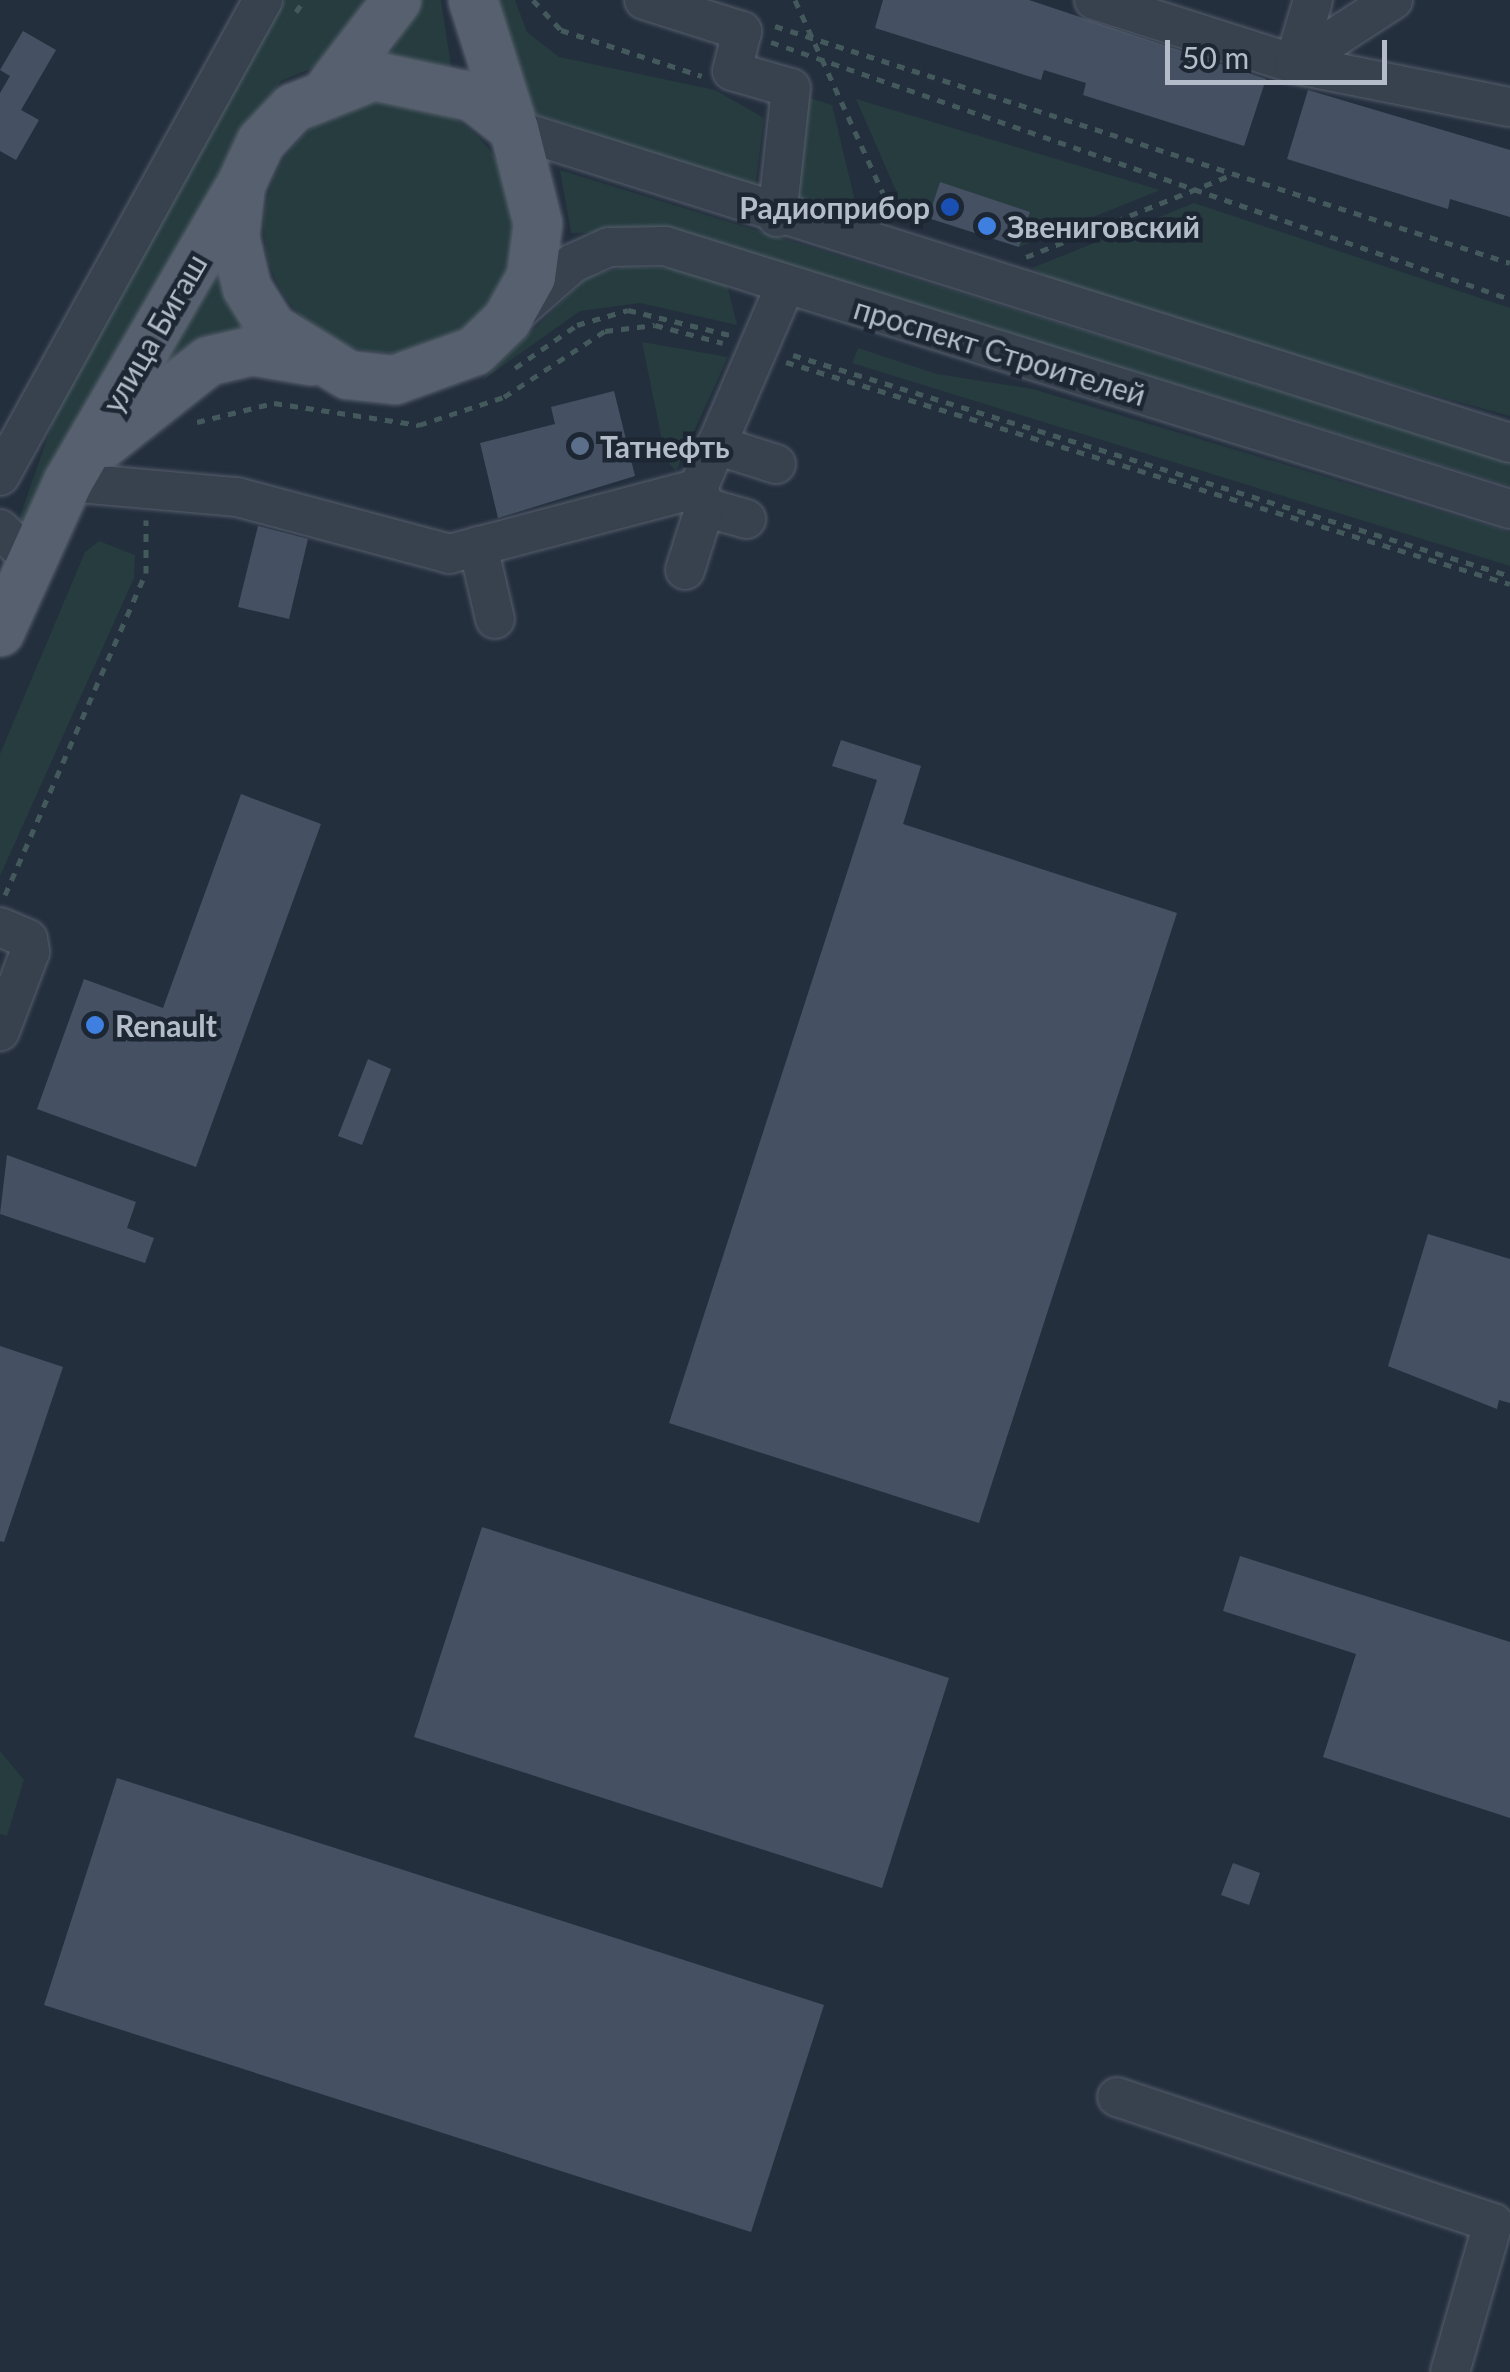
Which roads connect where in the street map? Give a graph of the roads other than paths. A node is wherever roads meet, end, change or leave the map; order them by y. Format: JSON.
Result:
{"nodes":[{"id":1,"x":263,"y":0,"type":"edge"},
{"id":2,"x":398,"y":0,"type":"edge"},
{"id":3,"x":473,"y":0,"type":"edge"},
{"id":4,"x":644,"y":0,"type":"edge"},
{"id":5,"x":1094,"y":0,"type":"edge"},
{"id":6,"x":1314,"y":0,"type":"edge"},
{"id":7,"x":1392,"y":0,"type":"edge"},
{"id":8,"x":753,"y":18,"type":"edge"},
{"id":9,"x":1294,"y":64,"type":"junction"},
{"id":10,"x":331,"y":86,"type":"junction"},
{"id":11,"x":1510,"y":107,"type":"edge"},
{"id":12,"x":514,"y":129,"type":"junction"},
{"id":13,"x":241,"y":185,"type":"junction"},
{"id":14,"x":777,"y":217,"type":"junction"},
{"id":15,"x":786,"y":284,"type":"junction"},
{"id":16,"x":508,"y":320,"type":"junction"},
{"id":17,"x":348,"y":375,"type":"junction"},
{"id":18,"x":1510,"y":443,"type":"edge"},
{"id":19,"x":716,"y":445,"type":"junction"},
{"id":20,"x":776,"y":464,"type":"dead end"},
{"id":21,"x":0,"y":476,"type":"edge"},
{"id":22,"x":68,"y":482,"type":"junction"},
{"id":23,"x":701,"y":497,"type":"junction"},
{"id":24,"x":1510,"y":509,"type":"edge"},
{"id":25,"x":746,"y":520,"type":"dead end"},
{"id":26,"x":16,"y":544,"type":"edge"},
{"id":27,"x":478,"y":546,"type":"junction"},
{"id":28,"x":685,"y":570,"type":"dead end"},
{"id":29,"x":495,"y":619,"type":"dead end"},
{"id":30,"x":0,"y":632,"type":"edge"},
{"id":31,"x":0,"y":927,"type":"edge"},
{"id":32,"x":0,"y":1032,"type":"edge"},
{"id":33,"x":1117,"y":2097,"type":"dead end"},
{"id":34,"x":1450,"y":2372,"type":"edge"}],
"edges":[{"from":1,"to":21,"type":"street"},
{"from":2,"to":10,"type":"main road"},
{"from":3,"to":12,"type":"main road"},
{"from":4,"to":8,"type":"street"},
{"from":5,"to":9,"type":"street"},
{"from":6,"to":9,"type":"street"},
{"from":7,"to":9,"type":"street"},
{"from":8,"to":14,"type":"street"},
{"from":9,"to":11,"type":"street"},
{"from":10,"to":12,"type":"main road"},
{"from":10,"to":13,"type":"main road"},
{"from":12,"to":14,"type":"street","name":"проспект Строителей"},
{"from":12,"to":16,"type":"main road"},
{"from":13,"to":17,"type":"main road"},
{"from":13,"to":22,"type":"main road","name":"улица Бигаш"},
{"from":14,"to":18,"type":"street","name":"проспект Строителей"},
{"from":15,"to":16,"type":"street","name":"проспект Строителей"},
{"from":15,"to":19,"type":"street"},
{"from":15,"to":24,"type":"street","name":"проспект Строителей"},
{"from":16,"to":17,"type":"main road"},
{"from":17,"to":22,"type":"main road","name":"улица Бигаш"},
{"from":19,"to":20,"type":"street"},
{"from":19,"to":23,"type":"street"},
{"from":22,"to":26,"type":"main road","name":"улица Бигаш"},
{"from":22,"to":27,"type":"street"},
{"from":23,"to":25,"type":"street"},
{"from":23,"to":27,"type":"street"},
{"from":23,"to":28,"type":"street"},
{"from":26,"to":30,"type":"main road","name":"улица Бигаш"},
{"from":27,"to":29,"type":"street"},
{"from":31,"to":32,"type":"street"},
{"from":33,"to":34,"type":"street"}]}
